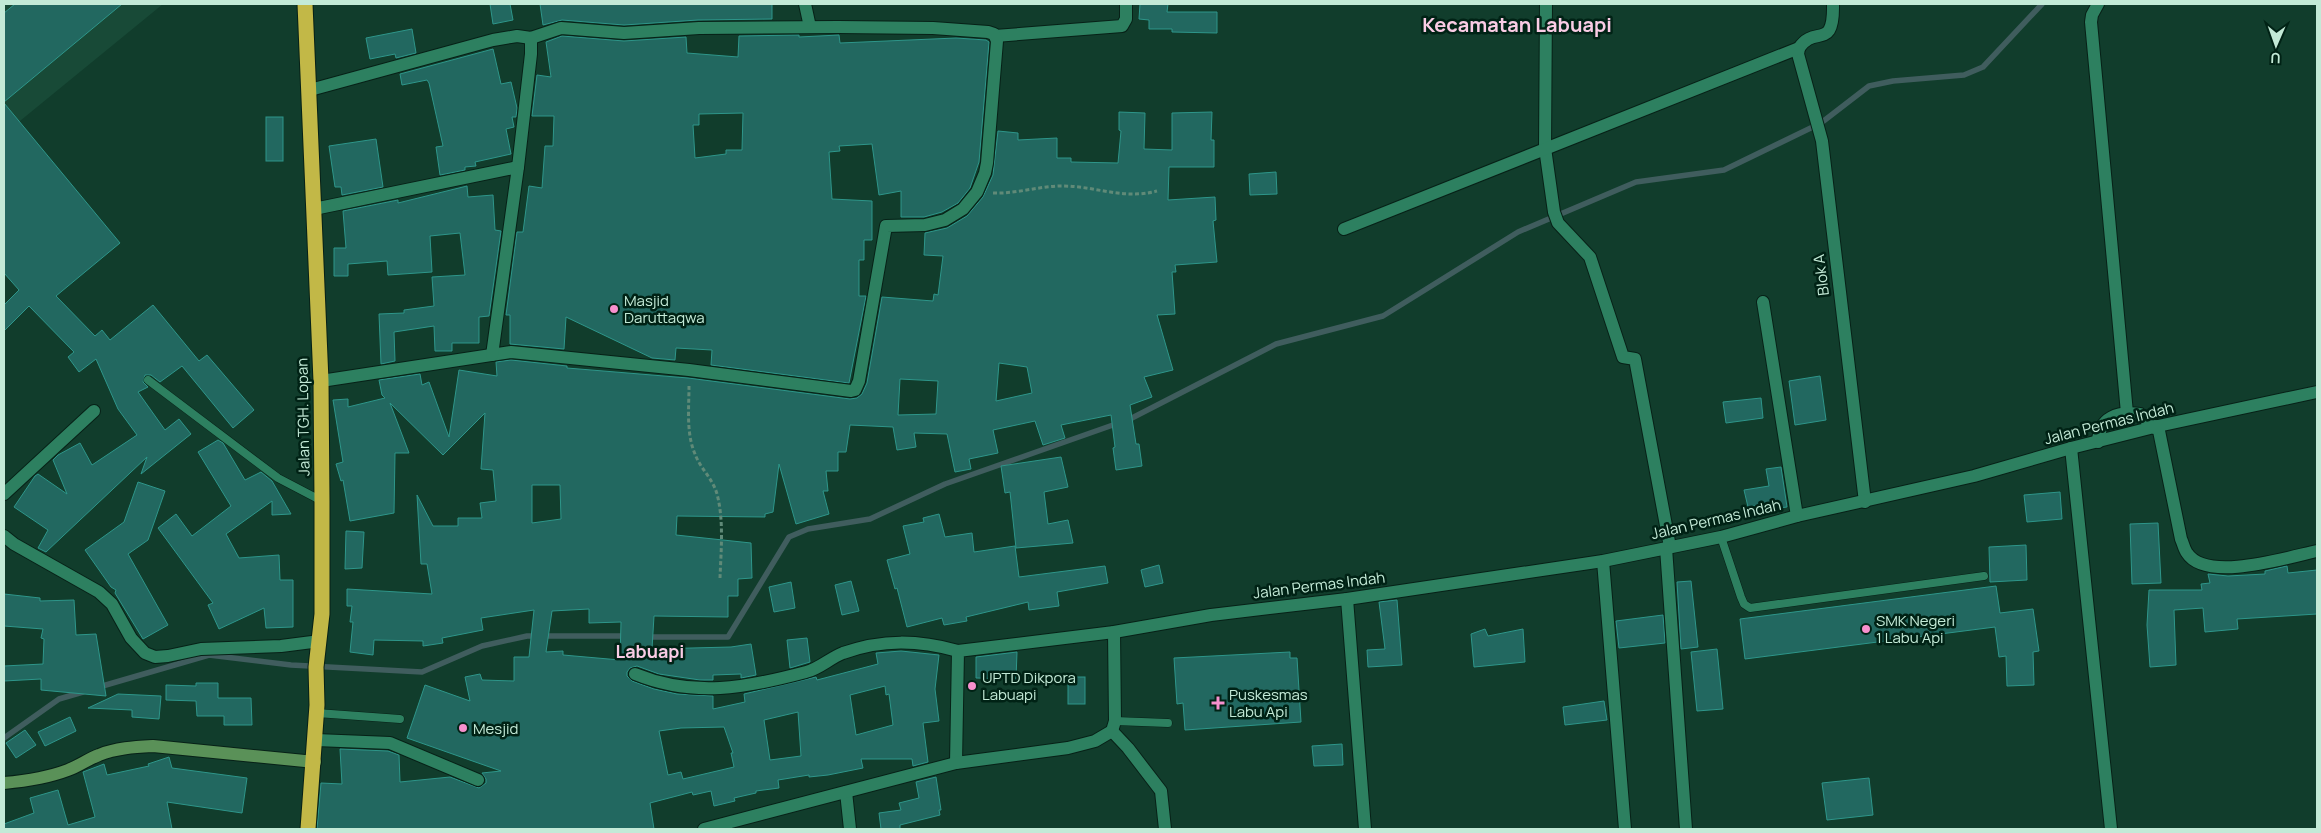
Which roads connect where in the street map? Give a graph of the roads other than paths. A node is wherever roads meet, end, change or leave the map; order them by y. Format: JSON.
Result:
{"nodes":[{"id":1,"x":305,"y":4,"type":"edge"},
{"id":2,"x":805,"y":4,"type":"edge"},
{"id":3,"x":1126,"y":4,"type":"edge"},
{"id":4,"x":1546,"y":4,"type":"edge"},
{"id":5,"x":1833,"y":4,"type":"edge"},
{"id":6,"x":2098,"y":4,"type":"edge"},
{"id":7,"x":810,"y":27,"type":"junction"},
{"id":8,"x":995,"y":36,"type":"junction"},
{"id":9,"x":530,"y":38,"type":"junction"},
{"id":10,"x":1799,"y":48,"type":"junction"},
{"id":11,"x":310,"y":90,"type":"junction"},
{"id":12,"x":1546,"y":148,"type":"junction"},
{"id":13,"x":518,"y":167,"type":"junction"},
{"id":14,"x":314,"y":209,"type":"junction"},
{"id":15,"x":1344,"y":228,"type":"dead end"},
{"id":16,"x":1763,"y":302,"type":"dead end"},
{"id":17,"x":492,"y":355,"type":"junction"},
{"id":18,"x":148,"y":380,"type":"dead end"},
{"id":19,"x":320,"y":381,"type":"junction"},
{"id":20,"x":2317,"y":392,"type":"edge"},
{"id":21,"x":94,"y":411,"type":"dead end"},
{"id":22,"x":2127,"y":413,"type":"junction"},
{"id":23,"x":2156,"y":427,"type":"junction"},
{"id":24,"x":2098,"y":442,"type":"junction"},
{"id":25,"x":2071,"y":448,"type":"junction"},
{"id":26,"x":4,"y":494,"type":"edge"},
{"id":27,"x":322,"y":501,"type":"junction"},
{"id":28,"x":1864,"y":502,"type":"junction"},
{"id":29,"x":1797,"y":516,"type":"junction"},
{"id":30,"x":4,"y":536,"type":"edge"},
{"id":31,"x":1721,"y":537,"type":"junction"},
{"id":32,"x":1668,"y":548,"type":"junction"},
{"id":33,"x":2317,"y":551,"type":"edge"},
{"id":34,"x":1603,"y":561,"type":"junction"},
{"id":35,"x":1984,"y":576,"type":"dead end"},
{"id":36,"x":1347,"y":599,"type":"junction"},
{"id":37,"x":1114,"y":632,"type":"junction"},
{"id":38,"x":320,"y":641,"type":"junction"},
{"id":39,"x":958,"y":651,"type":"junction"},
{"id":40,"x":635,"y":674,"type":"dead end"},
{"id":41,"x":317,"y":709,"type":"junction"},
{"id":42,"x":400,"y":719,"type":"dead end"},
{"id":43,"x":1168,"y":723,"type":"dead end"},
{"id":44,"x":1114,"y":726,"type":"junction"},
{"id":45,"x":316,"y":740,"type":"junction"},
{"id":46,"x":315,"y":762,"type":"junction"},
{"id":47,"x":956,"y":763,"type":"junction"},
{"id":48,"x":478,"y":780,"type":"dead end"},
{"id":49,"x":4,"y":783,"type":"edge"},
{"id":50,"x":846,"y":792,"type":"junction"},
{"id":51,"x":308,"y":829,"type":"edge"},
{"id":52,"x":704,"y":829,"type":"edge"},
{"id":53,"x":850,"y":829,"type":"edge"},
{"id":54,"x":1165,"y":829,"type":"edge"},
{"id":55,"x":1365,"y":829,"type":"edge"},
{"id":56,"x":1625,"y":829,"type":"edge"},
{"id":57,"x":1686,"y":829,"type":"edge"},
{"id":58,"x":2111,"y":829,"type":"edge"}],
"edges":[{"from":1,"to":11,"type":"highway","name":"Jalan TGH. Lopan"},
{"from":2,"to":7,"type":"street"},
{"from":3,"to":8,"type":"street"},
{"from":4,"to":12,"type":"street"},
{"from":5,"to":10,"type":"street"},
{"from":6,"to":22,"type":"street"},
{"from":7,"to":8,"type":"street"},
{"from":7,"to":9,"type":"street"},
{"from":8,"to":17,"type":"street"},
{"from":9,"to":11,"type":"street"},
{"from":9,"to":13,"type":"street"},
{"from":10,"to":12,"type":"street"},
{"from":10,"to":28,"type":"street","name":"Blok A"},
{"from":11,"to":14,"type":"highway","name":"Jalan TGH. Lopan"},
{"from":12,"to":15,"type":"street"},
{"from":12,"to":32,"type":"street"},
{"from":13,"to":14,"type":"street"},
{"from":13,"to":17,"type":"street"},
{"from":14,"to":19,"type":"highway","name":"Jalan TGH. Lopan"},
{"from":16,"to":29,"type":"street"},
{"from":17,"to":19,"type":"street"},
{"from":18,"to":27,"type":"lane"},
{"from":19,"to":27,"type":"highway","name":"Jalan TGH. Lopan"},
{"from":20,"to":23,"type":"street","name":"Jalan Permas Indah"},
{"from":21,"to":26,"type":"street"},
{"from":22,"to":23,"type":"street"},
{"from":22,"to":24,"type":"street"},
{"from":23,"to":24,"type":"street","name":"Jalan Permas Indah"},
{"from":23,"to":33,"type":"street"},
{"from":24,"to":25,"type":"street","name":"Jalan Permas Indah"},
{"from":25,"to":28,"type":"street","name":"Jalan Permas Indah"},
{"from":25,"to":58,"type":"street"},
{"from":27,"to":38,"type":"highway","name":"Jalan TGH. Lopan"},
{"from":28,"to":29,"type":"street","name":"Jalan Permas Indah"},
{"from":29,"to":31,"type":"street","name":"Jalan Permas Indah"},
{"from":30,"to":38,"type":"street"},
{"from":31,"to":32,"type":"street","name":"Jalan Permas Indah"},
{"from":31,"to":35,"type":"lane"},
{"from":32,"to":34,"type":"street","name":"Jalan Permas Indah"},
{"from":32,"to":57,"type":"street"},
{"from":34,"to":36,"type":"street","name":"Jalan Permas Indah"},
{"from":34,"to":56,"type":"street"},
{"from":36,"to":37,"type":"street","name":"Jalan Permas Indah"},
{"from":36,"to":55,"type":"street"},
{"from":37,"to":39,"type":"street","name":"Jalan Permas Indah"},
{"from":37,"to":44,"type":"street"},
{"from":38,"to":41,"type":"highway","name":"Jalan TGH. Lopan"},
{"from":39,"to":40,"type":"street"},
{"from":39,"to":47,"type":"street"},
{"from":41,"to":42,"type":"lane"},
{"from":41,"to":45,"type":"highway","name":"Jalan TGH. Lopan"},
{"from":43,"to":44,"type":"lane"},
{"from":44,"to":47,"type":"street"},
{"from":44,"to":54,"type":"street"},
{"from":45,"to":46,"type":"highway","name":"Jalan TGH. Lopan"},
{"from":45,"to":48,"type":"street"},
{"from":46,"to":49,"type":"street"},
{"from":46,"to":51,"type":"highway","name":"Jalan TGH. Lopan"},
{"from":47,"to":50,"type":"street"},
{"from":50,"to":52,"type":"street"},
{"from":50,"to":53,"type":"street"}]}
